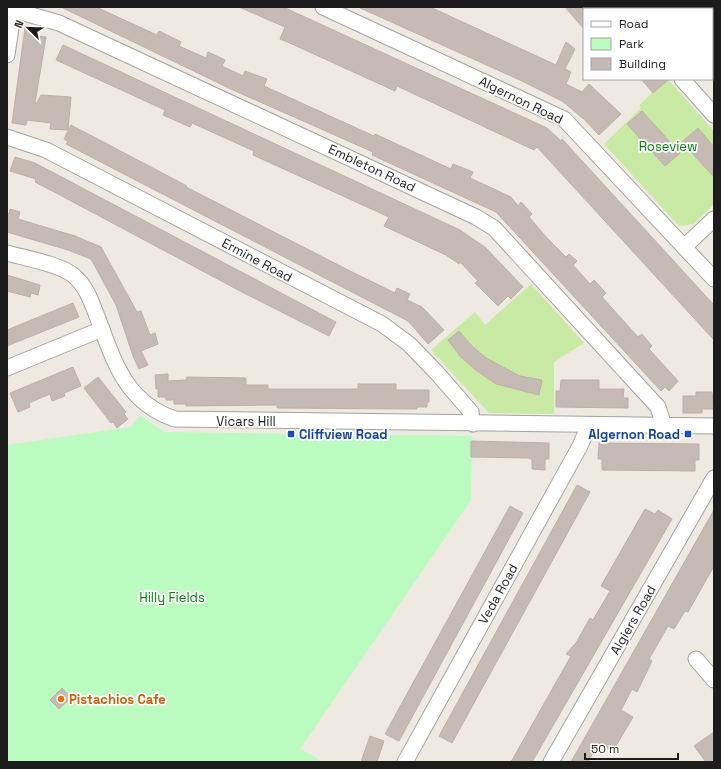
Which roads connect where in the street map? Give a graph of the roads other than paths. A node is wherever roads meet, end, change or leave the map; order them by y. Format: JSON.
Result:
{"nodes":[{"id":1,"x":323,"y":7,"type":"edge"},
{"id":2,"x":12,"y":8,"type":"edge"},
{"id":3,"x":7,"y":55,"type":"edge"},
{"id":4,"x":683,"y":80,"type":"edge"},
{"id":5,"x":714,"y":115,"type":"edge"},
{"id":6,"x":7,"y":137,"type":"edge"},
{"id":7,"x":714,"y":219,"type":"edge"},
{"id":8,"x":684,"y":247,"type":"junction"},
{"id":9,"x":7,"y":254,"type":"edge"},
{"id":10,"x":714,"y":279,"type":"edge"},
{"id":11,"x":102,"y":329,"type":"junction"},
{"id":12,"x":7,"y":368,"type":"edge"},
{"id":13,"x":473,"y":424,"type":"junction"},
{"id":14,"x":587,"y":425,"type":"junction"},
{"id":15,"x":664,"y":426,"type":"junction"},
{"id":16,"x":714,"y":426,"type":"edge"},
{"id":17,"x":714,"y":478,"type":"edge"},
{"id":18,"x":696,"y":659,"type":"dead end"},
{"id":19,"x":714,"y":680,"type":"edge"},
{"id":20,"x":405,"y":762,"type":"edge"},
{"id":21,"x":551,"y":762,"type":"edge"}],
"edges":[{"from":1,"to":8,"type":"street","name":"Algernon Road"},
{"from":2,"to":3,"type":"street"},
{"from":2,"to":15,"type":"street","name":"Embleton Road"},
{"from":4,"to":5,"type":"street"},
{"from":6,"to":13,"type":"street","name":"Ermine Road"},
{"from":7,"to":8,"type":"street"},
{"from":8,"to":10,"type":"street","name":"Algernon Road"},
{"from":9,"to":11,"type":"street","name":"Vicars Hill"},
{"from":11,"to":12,"type":"street"},
{"from":11,"to":13,"type":"street","name":"Vicars Hill"},
{"from":13,"to":14,"type":"street","name":"Vicars Hill"},
{"from":14,"to":15,"type":"street","name":"Vicars Hill"},
{"from":14,"to":20,"type":"street","name":"Veda Road"},
{"from":15,"to":16,"type":"street","name":"Vicars Hill"},
{"from":17,"to":21,"type":"street","name":"Algiers Road"},
{"from":18,"to":19,"type":"street"}]}
